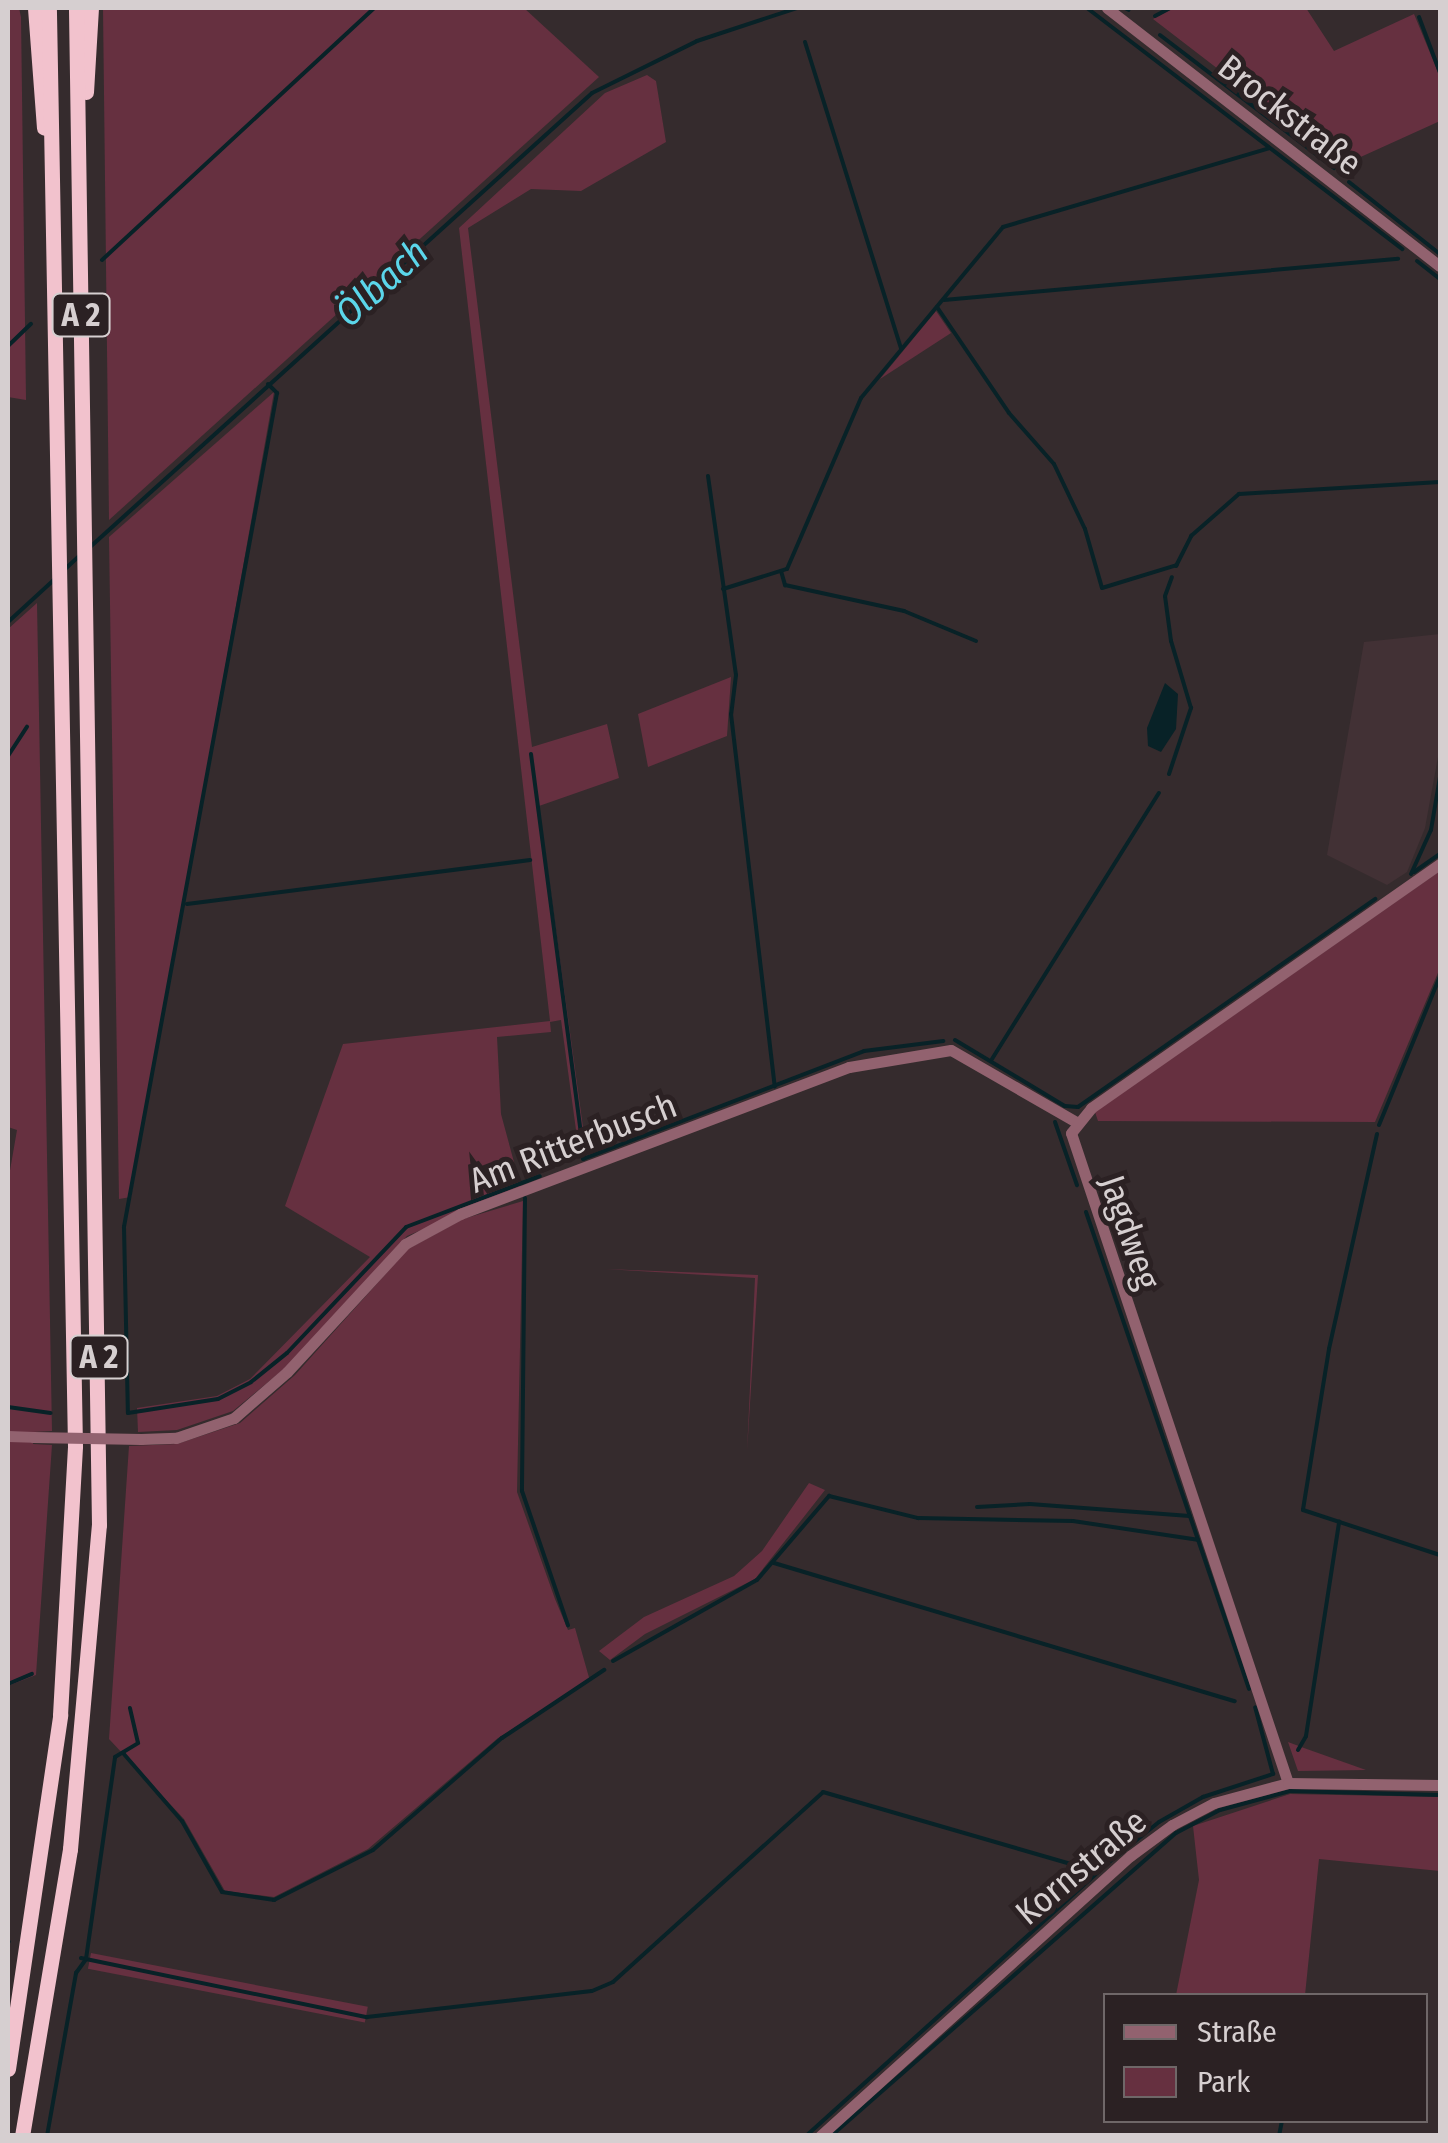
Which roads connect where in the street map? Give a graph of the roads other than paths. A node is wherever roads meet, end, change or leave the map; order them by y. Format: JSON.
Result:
{"nodes":[{"id":1,"x":35,"y":8,"type":"edge"},
{"id":2,"x":49,"y":8,"type":"edge"},
{"id":3,"x":76,"y":8,"type":"edge"},
{"id":4,"x":92,"y":8,"type":"edge"},
{"id":5,"x":1107,"y":8,"type":"edge"},
{"id":6,"x":78,"y":161,"type":"junction"},
{"id":7,"x":52,"y":162,"type":"junction"},
{"id":8,"x":1440,"y":266,"type":"edge"},
{"id":9,"x":1440,"y":864,"type":"edge"},
{"id":10,"x":1076,"y":1122,"type":"junction"},
{"id":11,"x":8,"y":1436,"type":"edge"},
{"id":12,"x":1288,"y":1782,"type":"junction"},
{"id":13,"x":1440,"y":1785,"type":"edge"},
{"id":14,"x":8,"y":2070,"type":"edge"},
{"id":15,"x":22,"y":2136,"type":"edge"},
{"id":16,"x":820,"y":2136,"type":"edge"}],
"edges":[{"from":1,"to":7,"type":"highway"},
{"from":2,"to":7,"type":"highway","number":"A 2"},
{"from":3,"to":6,"type":"highway","number":"A 2"},
{"from":4,"to":6,"type":"highway"},
{"from":5,"to":8,"type":"street","name":"Brockstraße"},
{"from":6,"to":15,"type":"highway","number":"A 2"},
{"from":7,"to":14,"type":"highway","number":"A 2"},
{"from":9,"to":10,"type":"street"},
{"from":10,"to":11,"type":"street","name":"Am Ritterbusch","bridge":true},
{"from":10,"to":12,"type":"street","name":"Jagdweg"},
{"from":12,"to":13,"type":"street","name":"Kornstraße"},
{"from":12,"to":16,"type":"street","name":"Kornstraße"}]}
